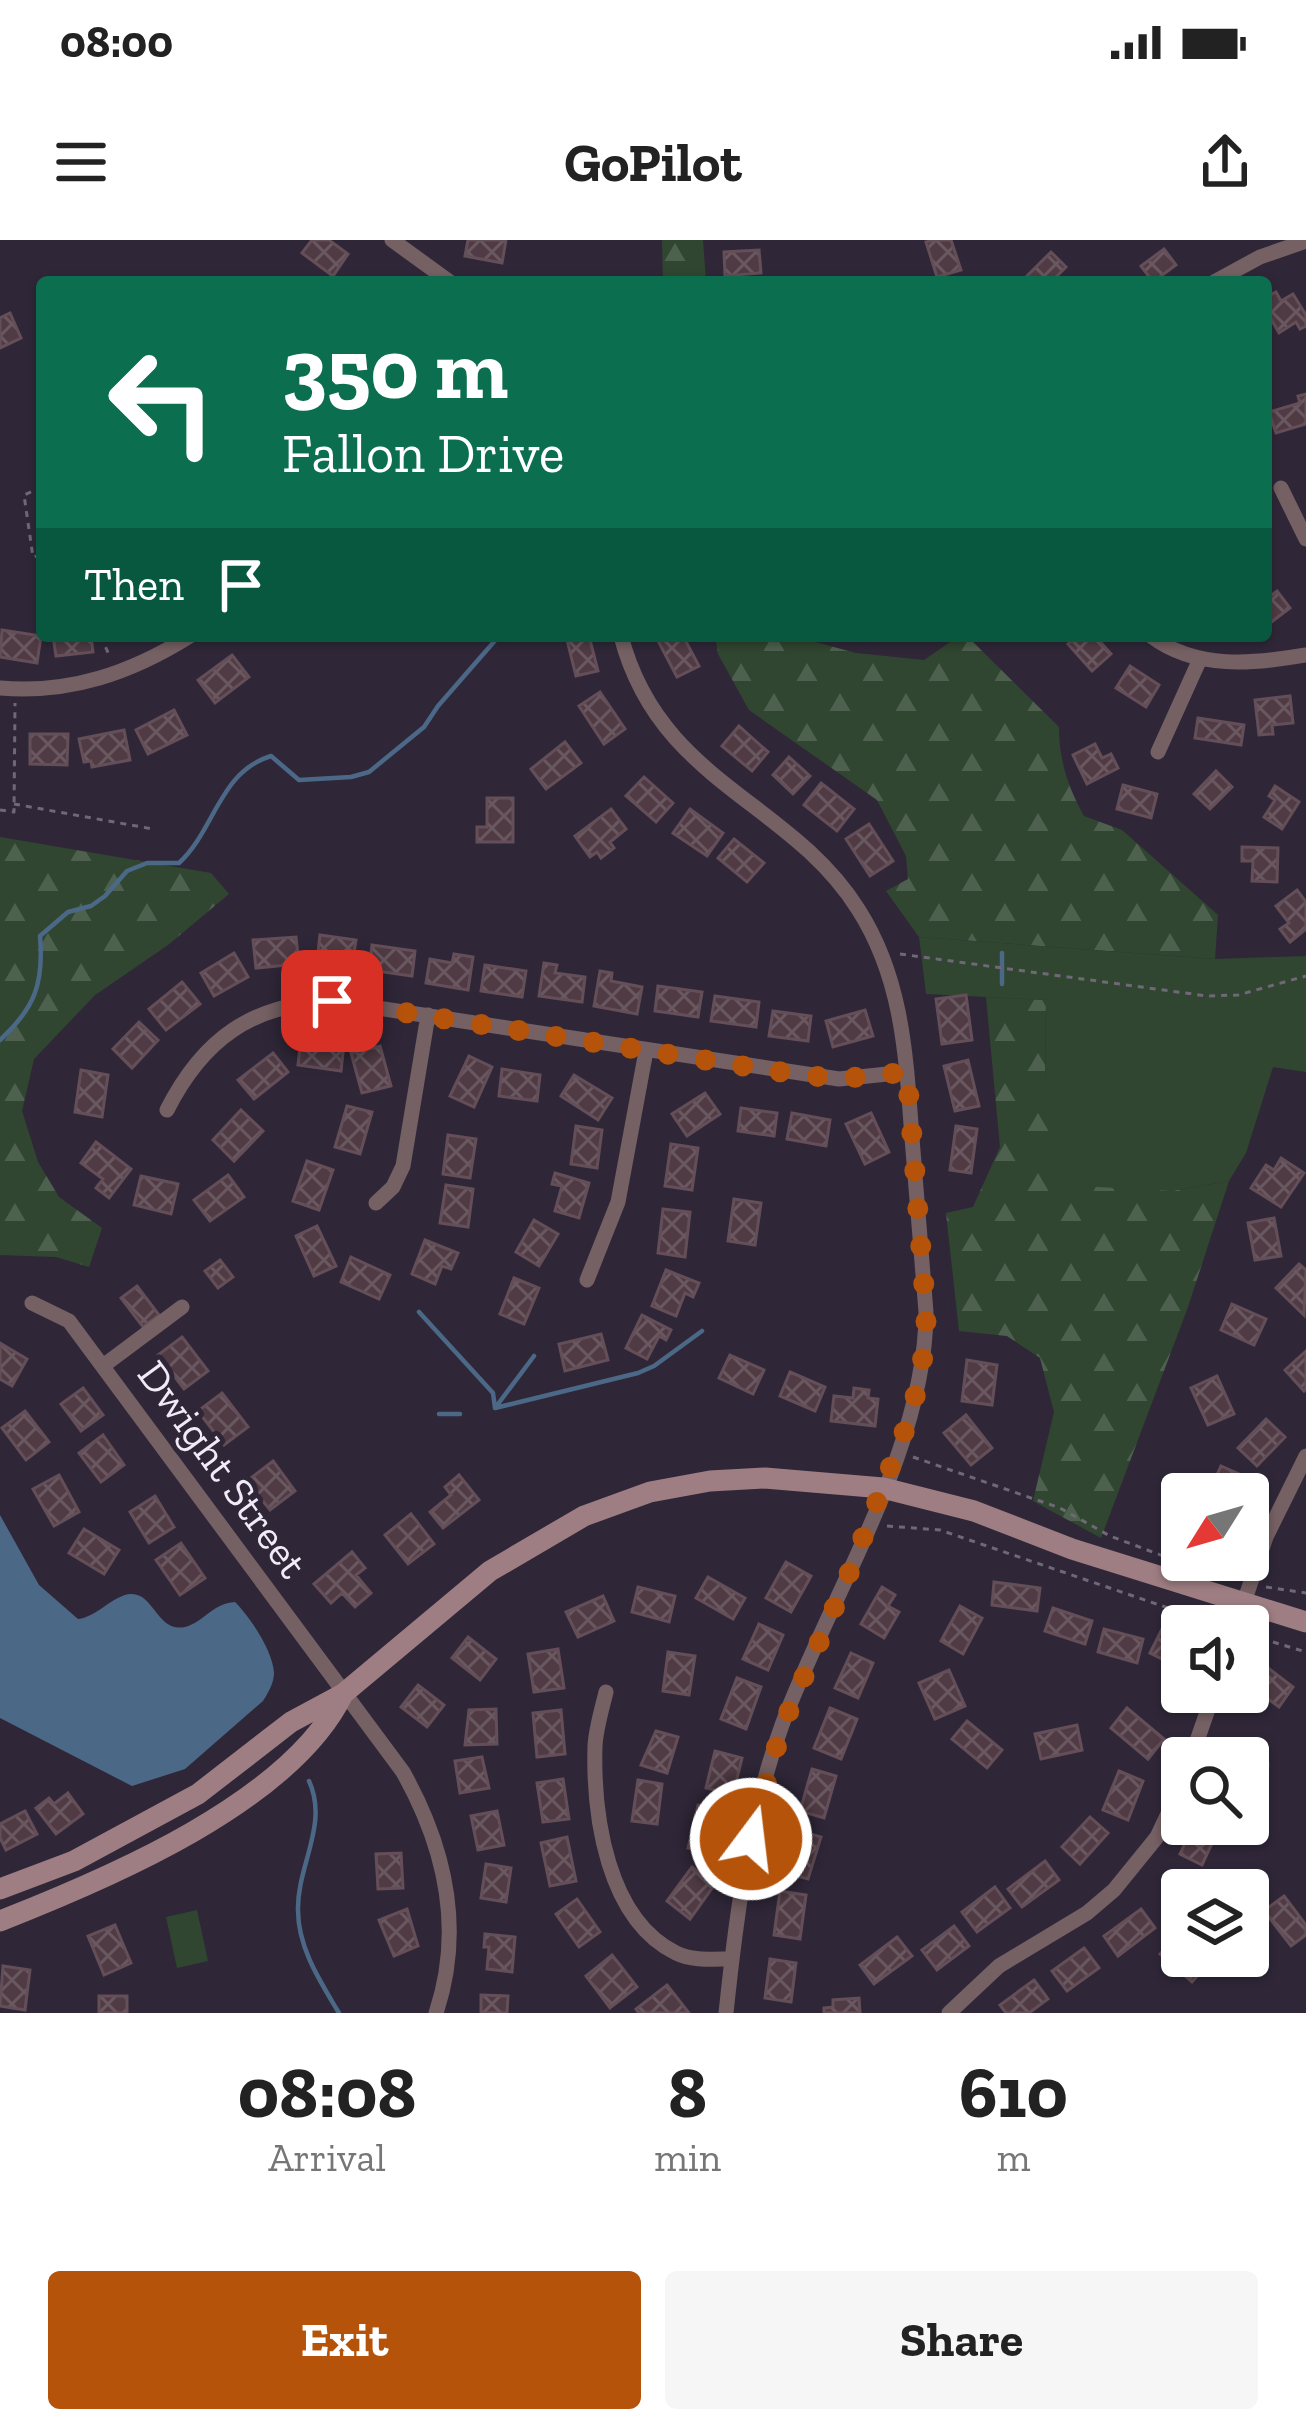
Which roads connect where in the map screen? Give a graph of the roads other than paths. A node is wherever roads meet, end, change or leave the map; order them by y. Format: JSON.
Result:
{"nodes":[{"id":1,"x":392,"y":240,"type":"edge"},
{"id":2,"x":1306,"y":241,"type":"edge"},
{"id":3,"x":442,"y":276,"type":"edge"},
{"id":4,"x":1225,"y":276,"type":"edge"},
{"id":5,"x":1281,"y":488,"type":"dead end"},
{"id":6,"x":1306,"y":539,"type":"edge"},
{"id":7,"x":181,"y":642,"type":"edge"},
{"id":8,"x":623,"y":642,"type":"edge"},
{"id":9,"x":1164,"y":642,"type":"edge"},
{"id":10,"x":1306,"y":655,"type":"edge"},
{"id":11,"x":1201,"y":659,"type":"junction"},
{"id":12,"x":8,"y":688,"type":"edge"},
{"id":13,"x":1158,"y":752,"type":"dead end"},
{"id":14,"x":428,"y":1015,"type":"junction"},
{"id":15,"x":646,"y":1051,"type":"junction"},
{"id":16,"x":907,"y":1072,"type":"junction"},
{"id":17,"x":166,"y":1110,"type":"dead end"},
{"id":18,"x":376,"y":1203,"type":"dead end"},
{"id":19,"x":587,"y":1280,"type":"dead end"},
{"id":20,"x":32,"y":1303,"type":"dead end"},
{"id":21,"x":182,"y":1306,"type":"dead end"},
{"id":22,"x":103,"y":1366,"type":"junction"},
{"id":23,"x":1306,"y":1456,"type":"edge"},
{"id":24,"x":883,"y":1488,"type":"junction"},
{"id":25,"x":1247,"y":1593,"type":"junction"},
{"id":26,"x":1243,"y":1605,"type":"edge"},
{"id":27,"x":1306,"y":1622,"type":"edge"},
{"id":28,"x":606,"y":1691,"type":"dead end"},
{"id":29,"x":343,"y":1694,"type":"junction"},
{"id":30,"x":1161,"y":1829,"type":"edge"},
{"id":31,"x":0,"y":1889,"type":"edge"},
{"id":32,"x":0,"y":1921,"type":"edge"},
{"id":33,"x":731,"y":1960,"type":"junction"},
{"id":34,"x":436,"y":2013,"type":"edge"},
{"id":35,"x":726,"y":2013,"type":"edge"},
{"id":36,"x":949,"y":2013,"type":"edge"}],
"edges":[{"from":1,"to":3,"type":"street"},
{"from":2,"to":4,"type":"street"},
{"from":5,"to":6,"type":"street"},
{"from":7,"to":12,"type":"street"},
{"from":8,"to":16,"type":"street"},
{"from":9,"to":11,"type":"street"},
{"from":10,"to":11,"type":"street"},
{"from":11,"to":13,"type":"street"},
{"from":14,"to":15,"type":"street"},
{"from":14,"to":17,"type":"street"},
{"from":14,"to":18,"type":"street"},
{"from":15,"to":16,"type":"street"},
{"from":15,"to":19,"type":"street"},
{"from":16,"to":24,"type":"street"},
{"from":20,"to":22,"type":"street","name":"Dwight Street"},
{"from":21,"to":22,"type":"street"},
{"from":22,"to":29,"type":"street","name":"Dwight Street"},
{"from":23,"to":25,"type":"street"},
{"from":24,"to":25,"type":"main road"},
{"from":24,"to":29,"type":"main road"},
{"from":24,"to":33,"type":"street"},
{"from":25,"to":26,"type":"street"},
{"from":25,"to":27,"type":"main road"},
{"from":28,"to":33,"type":"street"},
{"from":29,"to":31,"type":"main road"},
{"from":29,"to":32,"type":"main road"},
{"from":29,"to":34,"type":"street","name":"Dwight Street"},
{"from":30,"to":36,"type":"street"},
{"from":33,"to":35,"type":"street"}]}
